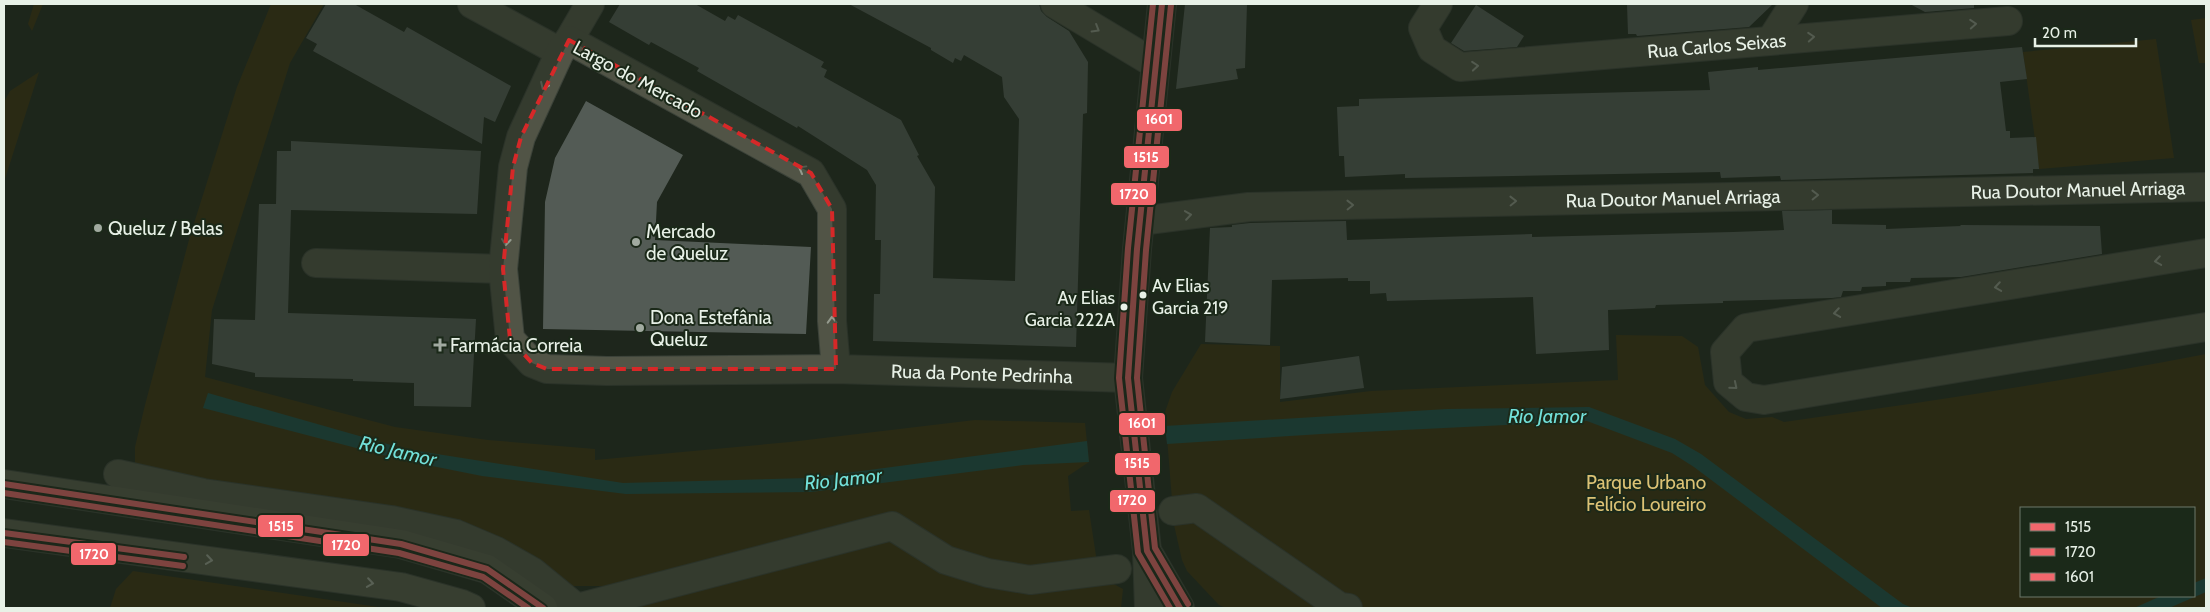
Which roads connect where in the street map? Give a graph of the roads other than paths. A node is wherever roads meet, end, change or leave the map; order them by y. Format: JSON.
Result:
{"nodes":[{"id":1,"x":472,"y":4,"type":"edge"},
{"id":2,"x":590,"y":4,"type":"edge"},
{"id":3,"x":1055,"y":4,"type":"edge"},
{"id":4,"x":1162,"y":4,"type":"edge"},
{"id":5,"x":1438,"y":4,"type":"edge"},
{"id":6,"x":1794,"y":4,"type":"edge"},
{"id":7,"x":2008,"y":21,"type":"dead end"},
{"id":8,"x":1772,"y":40,"type":"junction"},
{"id":9,"x":564,"y":46,"type":"junction"},
{"id":10,"x":1155,"y":64,"type":"junction"},
{"id":11,"x":2206,"y":187,"type":"edge"},
{"id":12,"x":1140,"y":222,"type":"junction"},
{"id":13,"x":2206,"y":254,"type":"edge"},
{"id":14,"x":316,"y":263,"type":"dead end"},
{"id":15,"x":503,"y":270,"type":"junction"},
{"id":16,"x":2206,"y":327,"type":"edge"},
{"id":17,"x":836,"y":369,"type":"junction"},
{"id":18,"x":1128,"y":378,"type":"junction"},
{"id":19,"x":118,"y":474,"type":"dead end"},
{"id":20,"x":4,"y":484,"type":"edge"},
{"id":21,"x":1173,"y":511,"type":"dead end"},
{"id":22,"x":4,"y":533,"type":"edge"},
{"id":23,"x":1147,"y":551,"type":"junction"},
{"id":24,"x":1117,"y":569,"type":"dead end"},
{"id":25,"x":471,"y":608,"type":"edge"},
{"id":26,"x":543,"y":608,"type":"edge"},
{"id":27,"x":1149,"y":608,"type":"edge"},
{"id":28,"x":1180,"y":608,"type":"edge"},
{"id":29,"x":1348,"y":608,"type":"edge"}],
"edges":[{"from":1,"to":9,"type":"street"},
{"from":2,"to":9,"type":"street"},
{"from":3,"to":10,"type":"street","one_way":true},
{"from":4,"to":10,"type":"street"},
{"from":5,"to":8,"type":"street","name":"Rua Carlos Seixas","one_way":true},
{"from":6,"to":8,"type":"street"},
{"from":8,"to":7,"type":"street","name":"Rua Carlos Seixas","one_way":true},
{"from":9,"to":15,"type":"street","name":"Largo do Mercado","one_way":true},
{"from":17,"to":9,"type":"street","name":"Largo do Mercado","one_way":true},
{"from":10,"to":12,"type":"street"},
{"from":12,"to":11,"type":"street","name":"Rua Doutor Manuel Arriaga","one_way":true},
{"from":12,"to":18,"type":"street"},
{"from":13,"to":16,"type":"street","one_way":true},
{"from":14,"to":15,"type":"street"},
{"from":15,"to":17,"type":"street","name":"Largo do Mercado"},
{"from":17,"to":18,"type":"street","name":"Rua da Ponte Pedrinha"},
{"from":18,"to":23,"type":"street"},
{"from":19,"to":24,"type":"street"},
{"from":20,"to":26,"type":"main road"},
{"from":21,"to":29,"type":"street"},
{"from":22,"to":25,"type":"main road","one_way":true},
{"from":23,"to":27,"type":"street"},
{"from":23,"to":28,"type":"street"}]}
